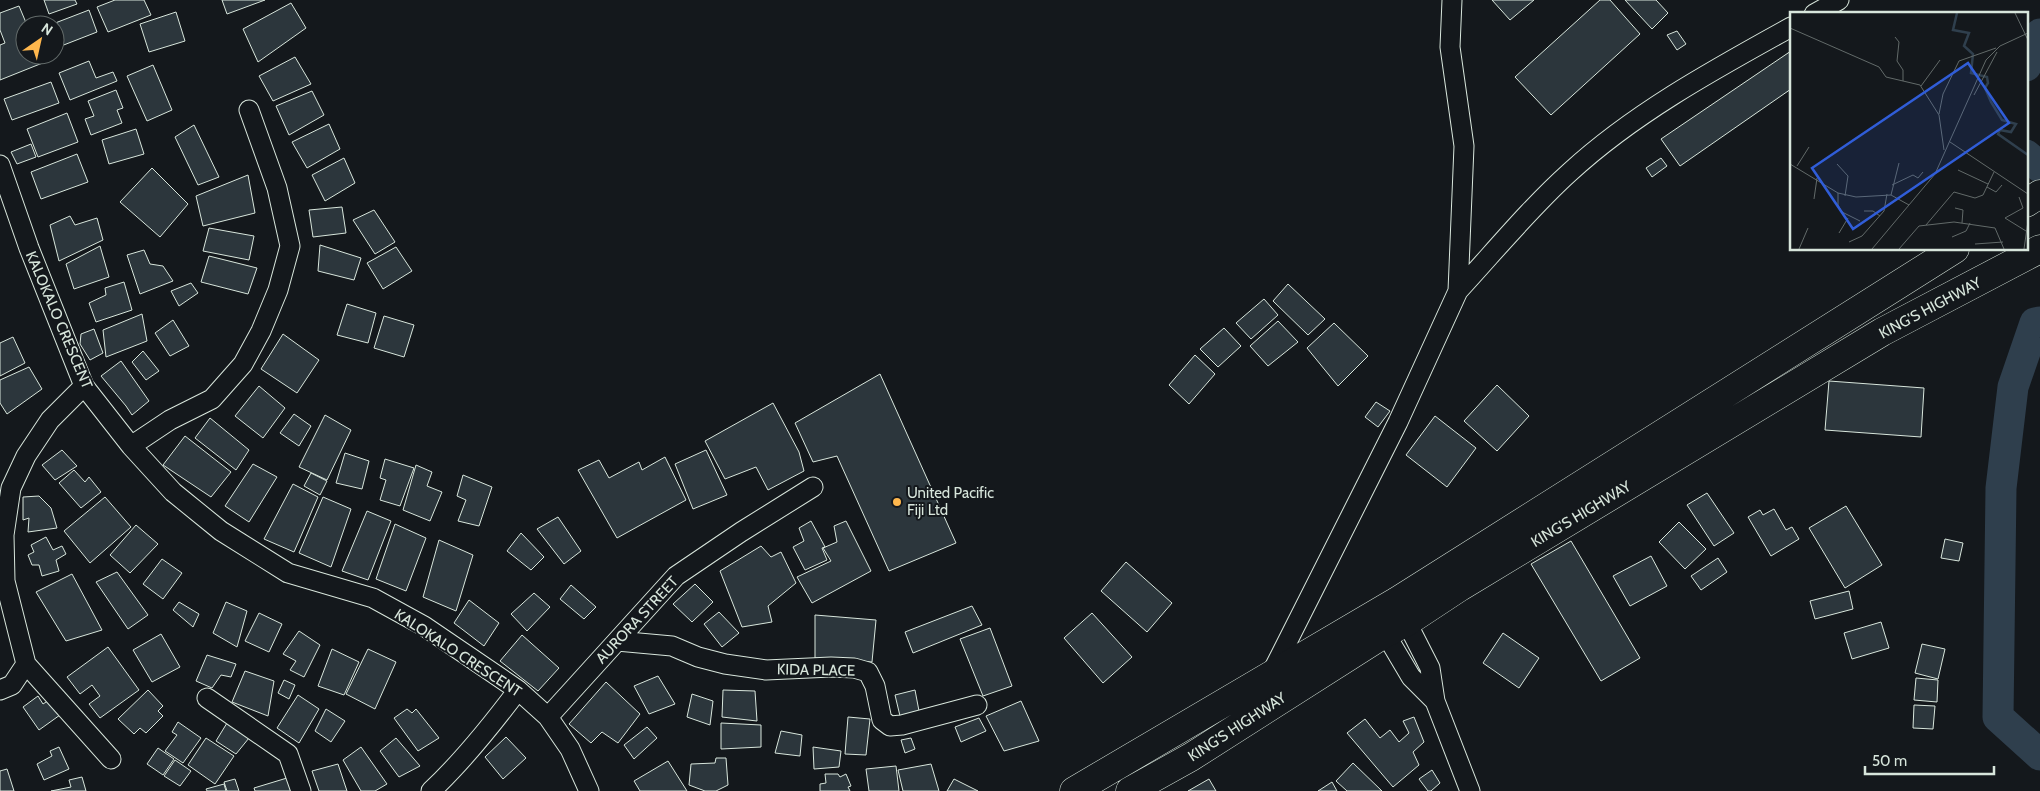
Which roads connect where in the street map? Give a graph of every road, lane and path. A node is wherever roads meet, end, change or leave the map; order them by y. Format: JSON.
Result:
{"nodes":[{"id":1,"x":1452,"y":0,"type":"edge"},
{"id":2,"x":1839,"y":0,"type":"edge"},
{"id":3,"x":1818,"y":12,"type":"edge"},
{"id":4,"x":1790,"y":28,"type":"edge"},
{"id":5,"x":249,"y":110,"type":"dead end"},
{"id":6,"x":0,"y":165,"type":"edge"},
{"id":7,"x":2040,"y":194,"type":"edge"},
{"id":8,"x":2028,"y":202,"type":"edge"},
{"id":9,"x":1953,"y":250,"type":"edge"},
{"id":10,"x":2040,"y":250,"type":"edge"},
{"id":11,"x":1458,"y":291,"type":"junction"},
{"id":12,"x":84,"y":386,"type":"junction"},
{"id":13,"x":131,"y":446,"type":"junction"},
{"id":14,"x":813,"y":487,"type":"dead end"},
{"id":15,"x":4,"y":504,"type":"edge"},
{"id":16,"x":1390,"y":618,"type":"junction"},
{"id":17,"x":617,"y":641,"type":"junction"},
{"id":18,"x":26,"y":664,"type":"junction"},
{"id":19,"x":1270,"y":676,"type":"junction"},
{"id":20,"x":0,"y":690,"type":"edge"},
{"id":21,"x":518,"y":690,"type":"junction"},
{"id":22,"x":207,"y":698,"type":"dead end"},
{"id":23,"x":1435,"y":701,"type":"junction"},
{"id":24,"x":977,"y":705,"type":"dead end"},
{"id":25,"x":548,"y":717,"type":"junction"},
{"id":26,"x":111,"y":759,"type":"dead end"},
{"id":27,"x":301,"y":791,"type":"edge"},
{"id":28,"x":431,"y":791,"type":"edge"},
{"id":29,"x":589,"y":791,"type":"edge"},
{"id":30,"x":1074,"y":791,"type":"edge"},
{"id":31,"x":1130,"y":791,"type":"edge"},
{"id":32,"x":1470,"y":791,"type":"edge"}],
"edges":[{"from":1,"to":11,"type":"street"},
{"from":2,"to":3,"type":"street"},
{"from":4,"to":11,"type":"street"},
{"from":5,"to":13,"type":"street"},
{"from":6,"to":12,"type":"street","name":"KALOKALO CRESCENT"},
{"from":7,"to":8,"type":"highway"},
{"from":9,"to":16,"type":"highway","name":"KING'S HIGHWAY"},
{"from":10,"to":16,"type":"highway","name":"KING'S HIGHWAY"},
{"from":11,"to":19,"type":"street"},
{"from":12,"to":13,"type":"street","name":"KALOKALO CRESCENT"},
{"from":12,"to":15,"type":"street"},
{"from":13,"to":21,"type":"street","name":"KALOKALO CRESCENT"},
{"from":14,"to":17,"type":"street","name":"AURORA STREET"},
{"from":15,"to":18,"type":"street"},
{"from":16,"to":19,"type":"highway","name":"KING'S HIGHWAY"},
{"from":16,"to":23,"type":"street"},
{"from":16,"to":23,"type":"street"},
{"from":16,"to":31,"type":"highway","name":"KING'S HIGHWAY"},
{"from":17,"to":24,"type":"street","name":"KIDA PLACE"},
{"from":17,"to":25,"type":"street","name":"AURORA STREET"},
{"from":18,"to":20,"type":"street"},
{"from":18,"to":26,"type":"street"},
{"from":19,"to":30,"type":"highway","name":"KING'S HIGHWAY"},
{"from":21,"to":25,"type":"street","name":"KALOKALO CRESCENT"},
{"from":21,"to":28,"type":"street"},
{"from":22,"to":27,"type":"street"},
{"from":23,"to":32,"type":"street"},
{"from":25,"to":29,"type":"street","name":"KALOKALO CRESCENT"}]}
